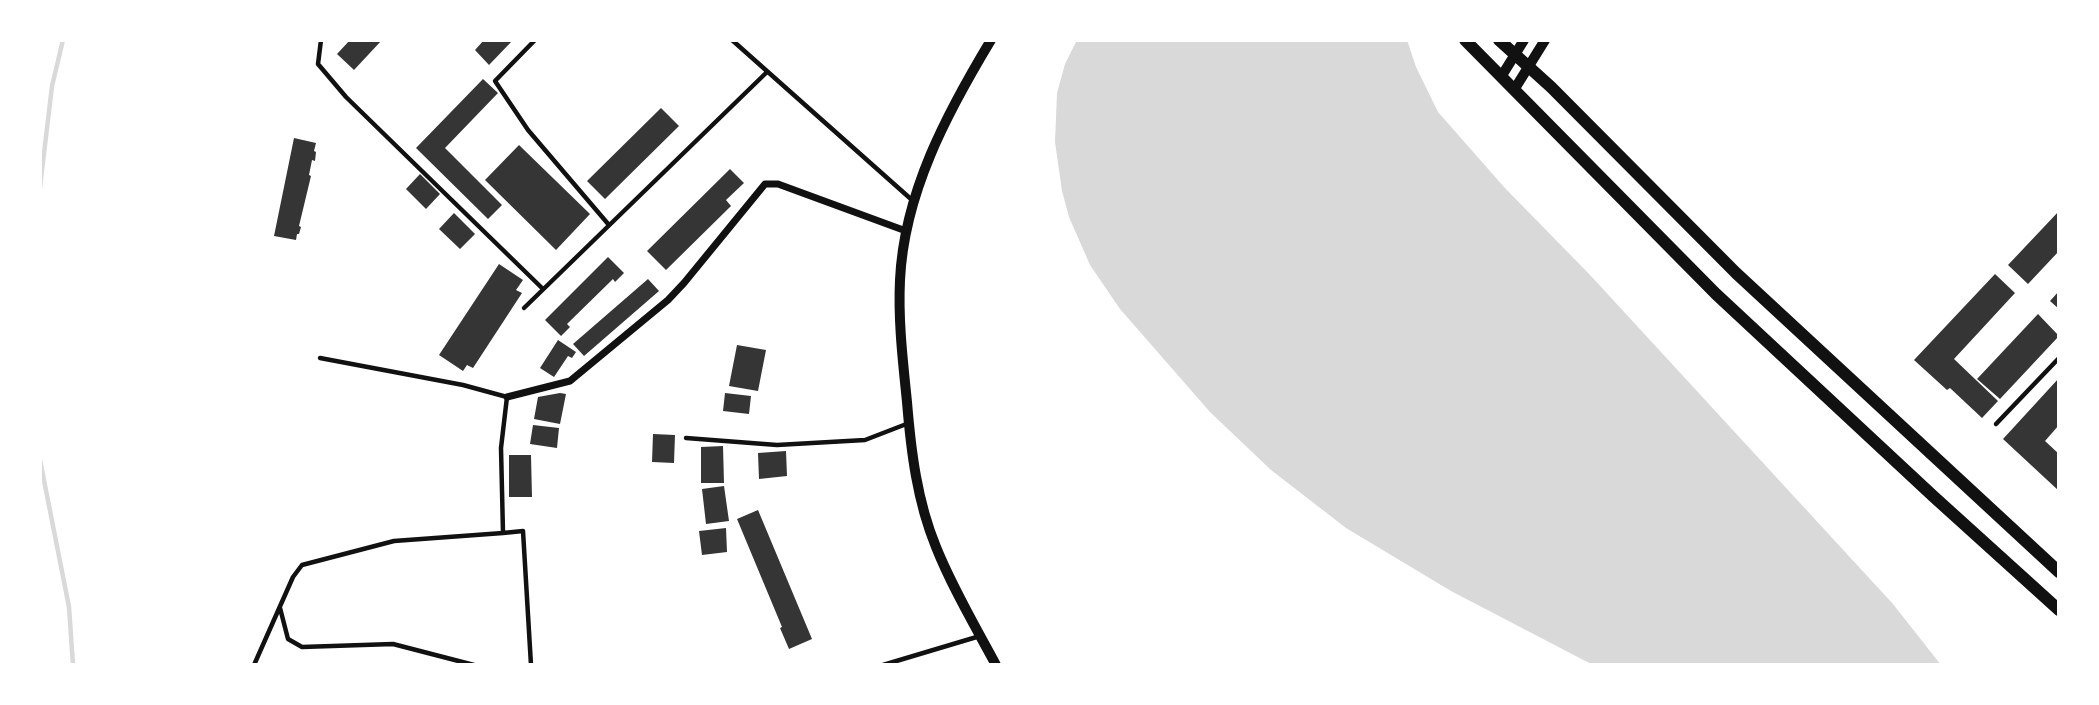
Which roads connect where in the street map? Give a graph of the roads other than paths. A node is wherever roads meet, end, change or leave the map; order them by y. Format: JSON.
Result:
{"nodes":[{"id":1,"x":321,"y":40,"type":"edge"},
{"id":2,"x":535,"y":40,"type":"edge"},
{"id":3,"x":732,"y":40,"type":"edge"},
{"id":4,"x":991,"y":40,"type":"edge"},
{"id":5,"x":1465,"y":40,"type":"edge"},
{"id":6,"x":1499,"y":40,"type":"edge"},
{"id":7,"x":1524,"y":40,"type":"edge"},
{"id":8,"x":1545,"y":40,"type":"edge"},
{"id":9,"x":1515,"y":55,"type":"junction"},
{"id":10,"x":1528,"y":66,"type":"junction"},
{"id":11,"x":767,"y":72,"type":"junction"},
{"id":12,"x":1501,"y":77,"type":"junction"},
{"id":13,"x":1514,"y":90,"type":"junction"},
{"id":14,"x":914,"y":202,"type":"junction"},
{"id":15,"x":609,"y":225,"type":"junction"},
{"id":16,"x":906,"y":231,"type":"junction"},
{"id":17,"x":543,"y":289,"type":"junction"},
{"id":18,"x":524,"y":308,"type":"dead end"},
{"id":19,"x":320,"y":358,"type":"dead end"},
{"id":20,"x":2059,"y":358,"type":"edge"},
{"id":21,"x":507,"y":397,"type":"junction"},
{"id":22,"x":909,"y":423,"type":"junction"},
{"id":23,"x":1996,"y":424,"type":"dead end"},
{"id":24,"x":686,"y":438,"type":"dead end"},
{"id":25,"x":503,"y":533,"type":"junction"},
{"id":26,"x":2059,"y":572,"type":"edge"},
{"id":27,"x":279,"y":607,"type":"junction"},
{"id":28,"x":2059,"y":610,"type":"edge"},
{"id":29,"x":981,"y":636,"type":"junction"},
{"id":30,"x":254,"y":665,"type":"edge"},
{"id":31,"x":474,"y":665,"type":"edge"},
{"id":32,"x":531,"y":665,"type":"edge"},
{"id":33,"x":883,"y":665,"type":"edge"},
{"id":34,"x":996,"y":665,"type":"edge"}],
"edges":[{"from":1,"to":17,"type":"lane"},
{"from":2,"to":15,"type":"lane"},
{"from":3,"to":11,"type":"lane"},
{"from":4,"to":14,"type":"street"},
{"from":5,"to":12,"type":"main road"},
{"from":6,"to":9,"type":"main road"},
{"from":7,"to":9,"type":"street"},
{"from":8,"to":10,"type":"street"},
{"from":9,"to":10,"type":"main road"},
{"from":9,"to":12,"type":"street"},
{"from":10,"to":13,"type":"street"},
{"from":10,"to":26,"type":"main road"},
{"from":11,"to":14,"type":"lane"},
{"from":11,"to":15,"type":"lane"},
{"from":12,"to":13,"type":"main road"},
{"from":13,"to":28,"type":"main road"},
{"from":14,"to":16,"type":"street"},
{"from":15,"to":17,"type":"lane"},
{"from":16,"to":21,"type":"street"},
{"from":16,"to":22,"type":"street"},
{"from":17,"to":18,"type":"lane"},
{"from":19,"to":21,"type":"lane"},
{"from":20,"to":23,"type":"lane"},
{"from":21,"to":25,"type":"lane"},
{"from":22,"to":24,"type":"lane"},
{"from":22,"to":29,"type":"street"},
{"from":25,"to":27,"type":"lane"},
{"from":25,"to":32,"type":"lane"},
{"from":27,"to":30,"type":"lane"},
{"from":27,"to":31,"type":"lane"},
{"from":29,"to":33,"type":"lane"},
{"from":29,"to":34,"type":"street"}]}
